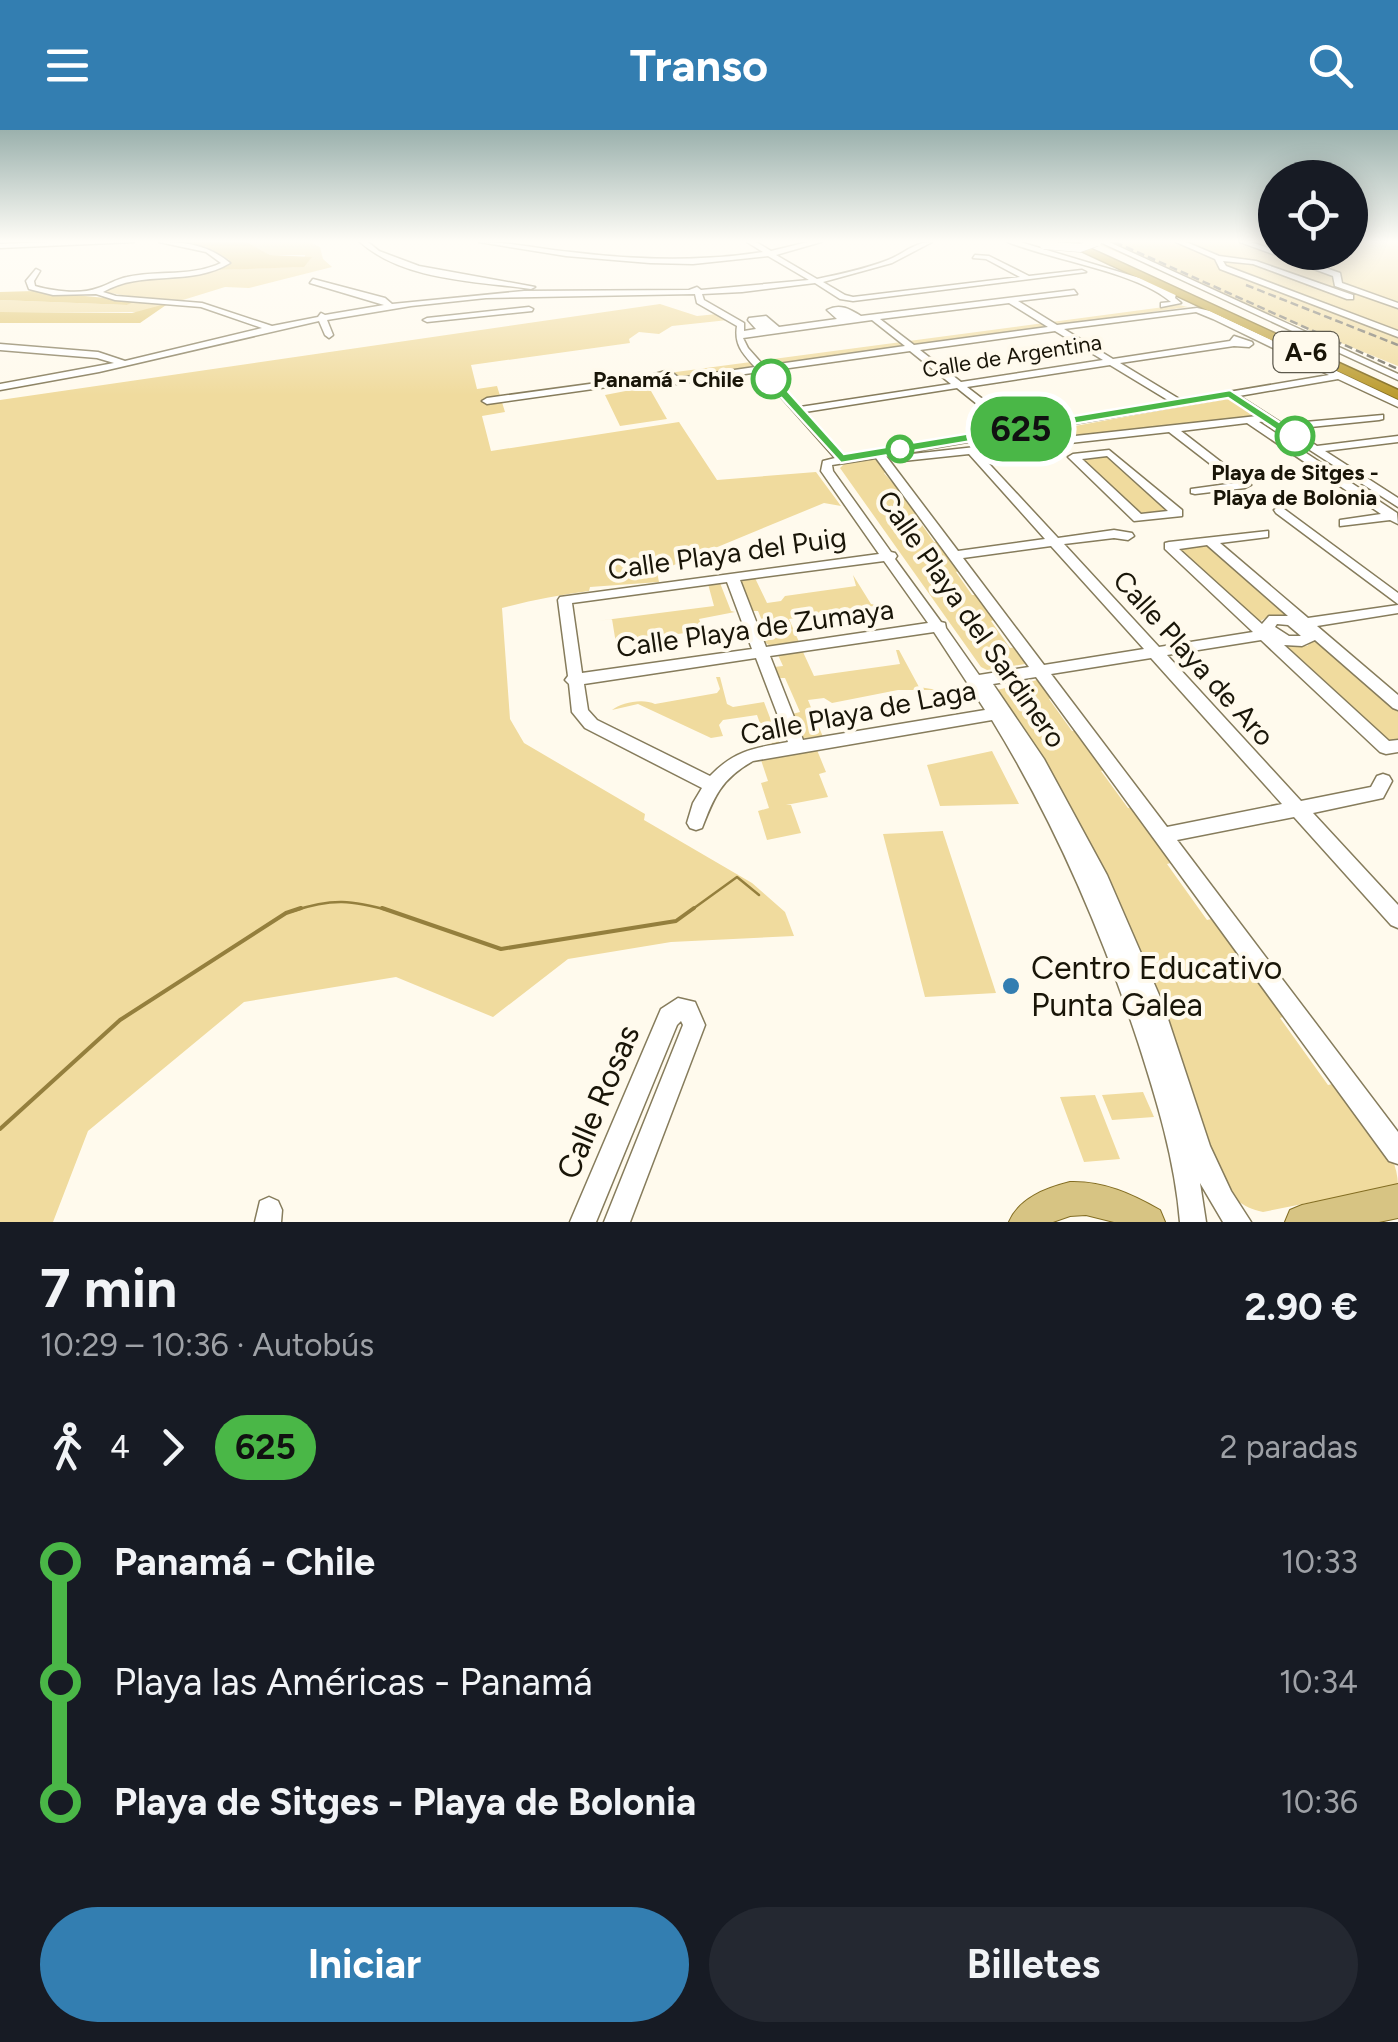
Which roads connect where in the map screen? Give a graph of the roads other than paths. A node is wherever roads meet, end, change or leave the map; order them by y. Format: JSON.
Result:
{"nodes":[{"id":1,"x":100,"y":293,"type":"edge"},
{"id":2,"x":351,"y":293,"type":"edge"},
{"id":3,"x":501,"y":293,"type":"edge"},
{"id":4,"x":699,"y":293,"type":"edge"},
{"id":5,"x":835,"y":293,"type":"edge"},
{"id":6,"x":907,"y":293,"type":"edge"},
{"id":7,"x":1066,"y":293,"type":"edge"},
{"id":8,"x":1165,"y":293,"type":"edge"},
{"id":9,"x":1166,"y":293,"type":"edge"},
{"id":10,"x":1185,"y":293,"type":"edge"},
{"id":11,"x":1193,"y":293,"type":"edge"},
{"id":12,"x":1211,"y":293,"type":"edge"},
{"id":13,"x":1291,"y":293,"type":"edge"},
{"id":14,"x":1311,"y":293,"type":"edge"},
{"id":15,"x":1335,"y":293,"type":"edge"},
{"id":16,"x":1365,"y":293,"type":"edge"},
{"id":17,"x":1368,"y":294,"type":"junction"},
{"id":18,"x":1297,"y":295,"type":"junction"},
{"id":19,"x":470,"y":296,"type":"junction"},
{"id":20,"x":1350,"y":298,"type":"junction"},
{"id":21,"x":1010,"y":300,"type":"junction"},
{"id":22,"x":1318,"y":303,"type":"junction"},
{"id":23,"x":389,"y":305,"type":"junction"},
{"id":24,"x":1398,"y":306,"type":"edge"},
{"id":25,"x":1161,"y":309,"type":"junction"},
{"id":26,"x":529,"y":310,"type":"dead end"},
{"id":27,"x":474,"y":315,"type":"junction"},
{"id":28,"x":322,"y":316,"type":"junction"},
{"id":29,"x":873,"y":317,"type":"junction"},
{"id":30,"x":1215,"y":317,"type":"junction"},
{"id":31,"x":427,"y":320,"type":"dead end"},
{"id":32,"x":1045,"y":322,"type":"junction"},
{"id":33,"x":1398,"y":326,"type":"edge"},
{"id":34,"x":270,"y":328,"type":"junction"},
{"id":35,"x":1055,"y":328,"type":"junction"},
{"id":36,"x":1383,"y":328,"type":"junction"},
{"id":37,"x":740,"y":334,"type":"junction"},
{"id":38,"x":1398,"y":334,"type":"edge"},
{"id":39,"x":330,"y":335,"type":"dead end"},
{"id":40,"x":1234,"y":343,"type":"dead end"},
{"id":41,"x":908,"y":344,"type":"junction"},
{"id":42,"x":0,"y":347,"type":"edge"},
{"id":43,"x":121,"y":362,"type":"junction"},
{"id":44,"x":771,"y":362,"type":"junction"},
{"id":45,"x":1111,"y":362,"type":"junction"},
{"id":46,"x":1338,"y":376,"type":"junction"},
{"id":47,"x":959,"y":384,"type":"junction"},
{"id":48,"x":0,"y":386,"type":"edge"},
{"id":49,"x":1398,"y":386,"type":"edge"},
{"id":50,"x":1230,"y":394,"type":"junction"},
{"id":51,"x":487,"y":401,"type":"dead end"},
{"id":52,"x":1178,"y":402,"type":"junction"},
{"id":53,"x":1398,"y":404,"type":"edge"},
{"id":54,"x":797,"y":410,"type":"junction"},
{"id":55,"x":1379,"y":417,"type":"dead end"},
{"id":56,"x":1267,"y":418,"type":"junction"},
{"id":57,"x":1249,"y":420,"type":"junction"},
{"id":58,"x":1052,"y":424,"type":"junction"},
{"id":59,"x":1282,"y":427,"type":"junction"},
{"id":60,"x":1171,"y":428,"type":"junction"},
{"id":61,"x":1016,"y":430,"type":"junction"},
{"id":62,"x":1398,"y":439,"type":"edge"},
{"id":63,"x":1070,"y":440,"type":"junction"},
{"id":64,"x":1314,"y":448,"type":"junction"},
{"id":65,"x":971,"y":450,"type":"junction"},
{"id":66,"x":1087,"y":456,"type":"junction"},
{"id":67,"x":881,"y":457,"type":"junction"},
{"id":68,"x":841,"y":459,"type":"junction"},
{"id":69,"x":1338,"y":464,"type":"junction"},
{"id":70,"x":1318,"y":466,"type":"junction"},
{"id":71,"x":1195,"y":491,"type":"dead end"},
{"id":72,"x":1392,"y":495,"type":"edge"},
{"id":73,"x":1280,"y":510,"type":"dead end"},
{"id":74,"x":1396,"y":513,"type":"edge"},
{"id":75,"x":1344,"y":523,"type":"dead end"},
{"id":76,"x":1264,"y":534,"type":"dead end"},
{"id":77,"x":1128,"y":536,"type":"dead end"},
{"id":78,"x":1210,"y":541,"type":"junction"},
{"id":79,"x":1054,"y":542,"type":"junction"},
{"id":80,"x":954,"y":555,"type":"junction"},
{"id":81,"x":890,"y":556,"type":"junction"},
{"id":82,"x":732,"y":577,"type":"junction"},
{"id":83,"x":1398,"y":600,"type":"edge"},
{"id":84,"x":1398,"y":608,"type":"edge"},
{"id":85,"x":1398,"y":617,"type":"edge"},
{"id":86,"x":939,"y":626,"type":"junction"},
{"id":87,"x":1306,"y":628,"type":"junction"},
{"id":88,"x":1269,"y":634,"type":"junction"},
{"id":89,"x":1154,"y":652,"type":"junction"},
{"id":90,"x":761,"y":653,"type":"junction"},
{"id":91,"x":1040,"y":670,"type":"junction"},
{"id":92,"x":573,"y":680,"type":"junction"},
{"id":93,"x":977,"y":680,"type":"junction"},
{"id":94,"x":1398,"y":704,"type":"edge"},
{"id":95,"x":1000,"y":713,"type":"junction"},
{"id":96,"x":1398,"y":746,"type":"edge"},
{"id":97,"x":798,"y":748,"type":"junction"},
{"id":98,"x":1383,"y":782,"type":"dead end"},
{"id":99,"x":714,"y":786,"type":"junction"},
{"id":100,"x":1296,"y":808,"type":"junction"},
{"id":101,"x":696,"y":823,"type":"dead end"},
{"id":102,"x":1163,"y":835,"type":"junction"},
{"id":103,"x":1398,"y":919,"type":"edge"},
{"id":104,"x":1390,"y":1127,"type":"edge"},
{"id":105,"x":1398,"y":1152,"type":"edge"},
{"id":106,"x":1398,"y":1202,"type":"edge"},
{"id":107,"x":582,"y":1222,"type":"edge"},
{"id":108,"x":617,"y":1222,"type":"edge"},
{"id":109,"x":1026,"y":1222,"type":"edge"},
{"id":110,"x":1148,"y":1222,"type":"edge"},
{"id":111,"x":1194,"y":1222,"type":"edge"},
{"id":112,"x":1238,"y":1222,"type":"edge"},
{"id":113,"x":1302,"y":1222,"type":"edge"}],
"edges":[{"from":1,"to":34,"type":"street"},
{"from":2,"to":23,"type":"street"},
{"from":3,"to":19,"type":"street"},
{"from":4,"to":37,"type":"street"},
{"from":5,"to":6,"type":"street"},
{"from":7,"to":21,"type":"street"},
{"from":8,"to":25,"type":"street"},
{"from":9,"to":30,"type":"street"},
{"from":10,"to":49,"type":"highway","number":"A-6"},
{"from":11,"to":49,"type":"highway","number":"A-6"},
{"from":12,"to":49,"type":"highway"},
{"from":13,"to":18,"type":"street"},
{"from":14,"to":18,"type":"street"},
{"from":15,"to":20,"type":"street"},
{"from":16,"to":17,"type":"street"},
{"from":17,"to":20,"type":"street"},
{"from":17,"to":24,"type":"street"},
{"from":18,"to":22,"type":"street"},
{"from":19,"to":23,"type":"street"},
{"from":19,"to":27,"type":"street"},
{"from":20,"to":22,"type":"street"},
{"from":21,"to":29,"type":"street"},
{"from":21,"to":32,"type":"street"},
{"from":22,"to":36,"type":"street"},
{"from":23,"to":28,"type":"street"},
{"from":25,"to":30,"type":"street"},
{"from":25,"to":32,"type":"street"},
{"from":25,"to":35,"type":"street"},
{"from":26,"to":27,"type":"street"},
{"from":27,"to":31,"type":"street"},
{"from":28,"to":34,"type":"street"},
{"from":28,"to":39,"type":"street"},
{"from":29,"to":37,"type":"street"},
{"from":29,"to":41,"type":"street"},
{"from":30,"to":46,"type":"street"},
{"from":32,"to":35,"type":"street"},
{"from":32,"to":41,"type":"street"},
{"from":33,"to":36,"type":"street"},
{"from":34,"to":43,"type":"street"},
{"from":35,"to":41,"type":"street"},
{"from":35,"to":45,"type":"street"},
{"from":36,"to":38,"type":"street"},
{"from":37,"to":44,"type":"street"},
{"from":40,"to":45,"type":"street","name":"Calle de Argentina"},
{"from":41,"to":44,"type":"street"},
{"from":41,"to":47,"type":"street"},
{"from":42,"to":43,"type":"street"},
{"from":43,"to":48,"type":"street"},
{"from":44,"to":51,"type":"street"},
{"from":44,"to":54,"type":"street"},
{"from":45,"to":47,"type":"street","name":"Calle de Argentina"},
{"from":45,"to":52,"type":"street"},
{"from":46,"to":50,"type":"street"},
{"from":46,"to":53,"type":"street"},
{"from":47,"to":54,"type":"street","name":"Calle de Argentina"},
{"from":47,"to":61,"type":"street"},
{"from":50,"to":52,"type":"street"},
{"from":50,"to":56,"type":"street"},
{"from":52,"to":58,"type":"street"},
{"from":54,"to":68,"type":"street"},
{"from":55,"to":59,"type":"street"},
{"from":56,"to":57,"type":"street"},
{"from":56,"to":59,"type":"street"},
{"from":57,"to":60,"type":"street"},
{"from":57,"to":70,"type":"street"},
{"from":58,"to":61,"type":"street"},
{"from":58,"to":63,"type":"street"},
{"from":59,"to":64,"type":"street"},
{"from":60,"to":63,"type":"street"},
{"from":60,"to":71,"type":"street"},
{"from":61,"to":67,"type":"street"},
{"from":62,"to":64,"type":"street"},
{"from":63,"to":65,"type":"street"},
{"from":63,"to":66,"type":"street"},
{"from":64,"to":69,"type":"street"},
{"from":65,"to":67,"type":"street"},
{"from":65,"to":79,"type":"street","name":"Calle Playa de Aro"},
{"from":66,"to":66,"type":"street"},
{"from":67,"to":68,"type":"street"},
{"from":67,"to":80,"type":"street","name":"Calle Playa del Sardinero"},
{"from":68,"to":81,"type":"street","name":"Calle Playa del Sardinero"},
{"from":69,"to":70,"type":"street"},
{"from":69,"to":72,"type":"street"},
{"from":70,"to":74,"type":"street"},
{"from":72,"to":74,"type":"street"},
{"from":73,"to":83,"type":"street"},
{"from":74,"to":75,"type":"street"},
{"from":76,"to":78,"type":"street"},
{"from":77,"to":79,"type":"street"},
{"from":78,"to":87,"type":"street"},
{"from":78,"to":88,"type":"street"},
{"from":79,"to":80,"type":"street"},
{"from":79,"to":89,"type":"street","name":"Calle Playa de Aro"},
{"from":80,"to":91,"type":"street","name":"Calle Playa del Sardinero"},
{"from":81,"to":82,"type":"street","name":"Calle Playa del Puig"},
{"from":81,"to":86,"type":"street","name":"Calle Playa del Sardinero"},
{"from":82,"to":90,"type":"street"},
{"from":82,"to":92,"type":"street","name":"Calle Playa del Puig"},
{"from":84,"to":87,"type":"street"},
{"from":85,"to":87,"type":"street"},
{"from":86,"to":90,"type":"street","name":"Calle Playa de Zumaya"},
{"from":86,"to":93,"type":"street","name":"Calle Playa del Sardinero"},
{"from":87,"to":88,"type":"street"},
{"from":87,"to":94,"type":"street"},
{"from":88,"to":89,"type":"street"},
{"from":88,"to":96,"type":"street"},
{"from":89,"to":91,"type":"street"},
{"from":89,"to":100,"type":"street","name":"Calle Playa de Aro"},
{"from":90,"to":92,"type":"street","name":"Calle Playa de Zumaya"},
{"from":90,"to":97,"type":"street"},
{"from":91,"to":93,"type":"street"},
{"from":91,"to":102,"type":"street","name":"Calle Playa del Sardinero"},
{"from":92,"to":99,"type":"street"},
{"from":93,"to":95,"type":"street","name":"Calle Playa del Sardinero"},
{"from":95,"to":97,"type":"street","name":"Calle Playa de Laga"},
{"from":95,"to":111,"type":"street","name":"Calle Playa del Sardinero"},
{"from":95,"to":112,"type":"street","name":"Calle Playa del Sardinero"},
{"from":97,"to":99,"type":"street","name":"Calle Playa de Laga"},
{"from":98,"to":100,"type":"street"},
{"from":99,"to":101,"type":"street","name":"Calle Playa de Laga"},
{"from":100,"to":102,"type":"street"},
{"from":100,"to":103,"type":"street","name":"Calle Playa de Aro"},
{"from":102,"to":104,"type":"street","name":"Calle Playa del Sardinero"},
{"from":104,"to":105,"type":"street","name":"Calle Playa del Sardinero"},
{"from":106,"to":113,"type":"main road"},
{"from":107,"to":108,"type":"street","name":"Calle Rosas"},
{"from":109,"to":110,"type":"main road"}]}
